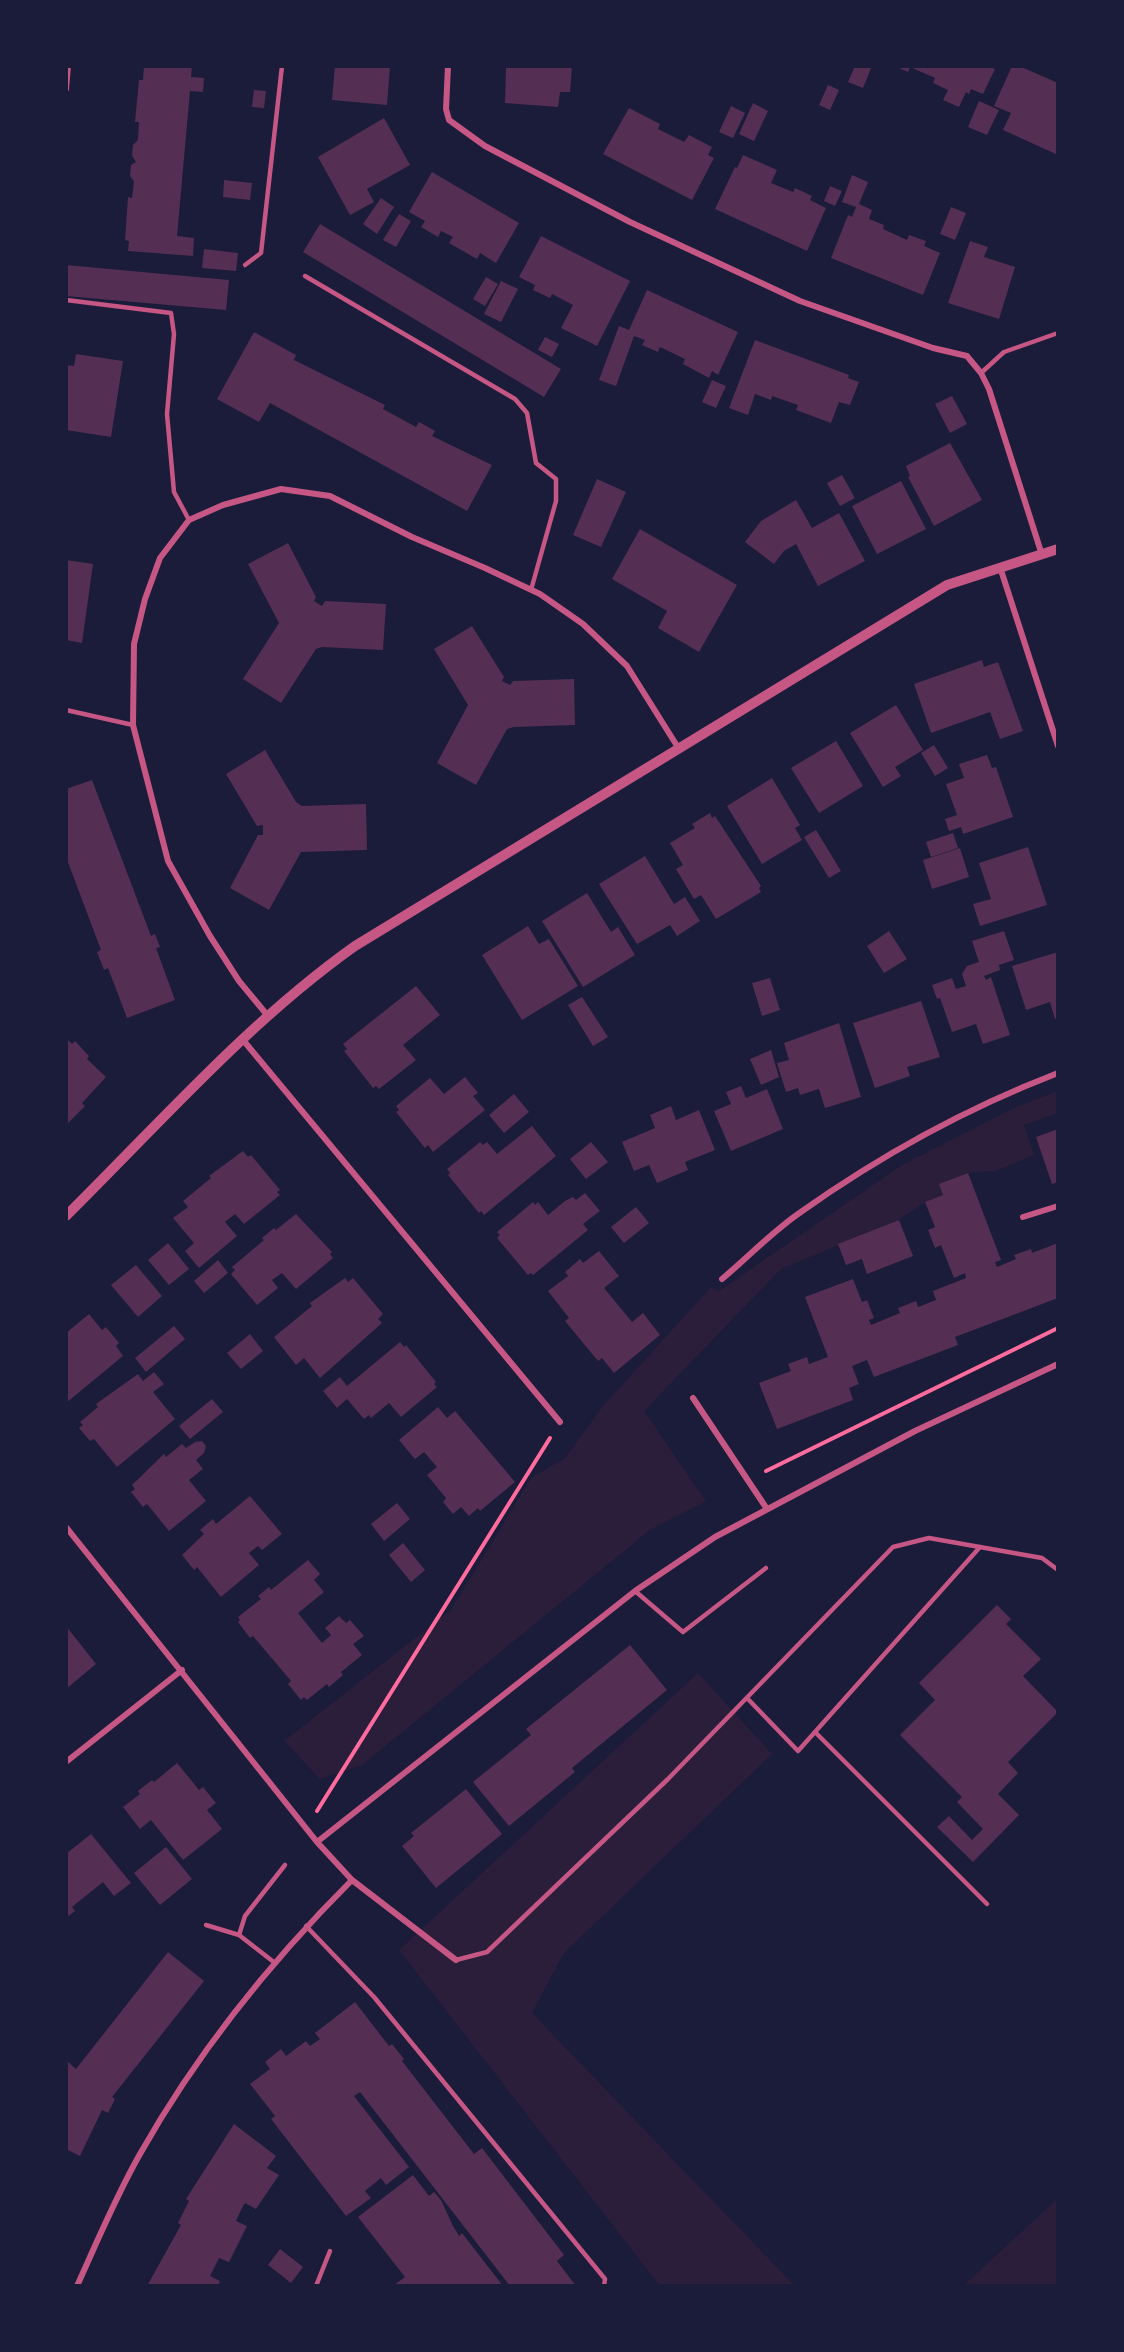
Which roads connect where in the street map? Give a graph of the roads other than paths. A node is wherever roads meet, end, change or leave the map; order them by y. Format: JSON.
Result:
{"nodes":[{"id":1,"x":68,"y":66,"type":"edge"},
{"id":2,"x":282,"y":66,"type":"edge"},
{"id":3,"x":448,"y":66,"type":"edge"},
{"id":4,"x":66,"y":89,"type":"edge"},
{"id":5,"x":245,"y":265,"type":"dead end"},
{"id":6,"x":305,"y":276,"type":"dead end"},
{"id":7,"x":66,"y":300,"type":"edge"},
{"id":8,"x":1058,"y":333,"type":"edge"},
{"id":9,"x":981,"y":373,"type":"junction"},
{"id":10,"x":189,"y":520,"type":"junction"},
{"id":11,"x":1058,"y":549,"type":"edge"},
{"id":12,"x":1042,"y":555,"type":"junction"},
{"id":13,"x":999,"y":566,"type":"junction"},
{"id":14,"x":531,"y":590,"type":"junction"},
{"id":15,"x":66,"y":710,"type":"edge"},
{"id":16,"x":133,"y":725,"type":"junction"},
{"id":17,"x":1058,"y":746,"type":"edge"},
{"id":18,"x":679,"y":749,"type":"junction"},
{"id":19,"x":269,"y":1017,"type":"junction"},
{"id":20,"x":243,"y":1040,"type":"junction"},
{"id":21,"x":1058,"y":1073,"type":"edge"},
{"id":22,"x":1058,"y":1206,"type":"edge"},
{"id":23,"x":66,"y":1216,"type":"edge"},
{"id":24,"x":1023,"y":1217,"type":"dead end"},
{"id":25,"x":722,"y":1279,"type":"dead end"},
{"id":26,"x":1058,"y":1364,"type":"edge"},
{"id":27,"x":693,"y":1398,"type":"dead end"},
{"id":28,"x":560,"y":1422,"type":"road end"},
{"id":29,"x":767,"y":1509,"type":"junction"},
{"id":30,"x":66,"y":1527,"type":"edge"},
{"id":31,"x":980,"y":1547,"type":"junction"},
{"id":32,"x":766,"y":1568,"type":"dead end"},
{"id":33,"x":1058,"y":1570,"type":"edge"},
{"id":34,"x":635,"y":1591,"type":"junction"},
{"id":35,"x":182,"y":1670,"type":"junction"},
{"id":36,"x":747,"y":1698,"type":"junction"},
{"id":37,"x":815,"y":1732,"type":"junction"},
{"id":38,"x":66,"y":1762,"type":"edge"},
{"id":39,"x":317,"y":1842,"type":"junction"},
{"id":40,"x":285,"y":1865,"type":"dead end"},
{"id":41,"x":352,"y":1880,"type":"junction"},
{"id":42,"x":987,"y":1904,"type":"dead end"},
{"id":43,"x":206,"y":1925,"type":"dead end"},
{"id":44,"x":306,"y":1926,"type":"junction"},
{"id":45,"x":239,"y":1935,"type":"junction"},
{"id":46,"x":456,"y":1960,"type":"joint"},
{"id":47,"x":275,"y":1963,"type":"junction"},
{"id":48,"x":330,"y":2251,"type":"dead end"},
{"id":49,"x":77,"y":2286,"type":"edge"},
{"id":50,"x":316,"y":2286,"type":"edge"},
{"id":51,"x":604,"y":2286,"type":"edge"}],
"edges":[{"from":1,"to":4,"type":"street"},
{"from":2,"to":5,"type":"lane"},
{"from":3,"to":9,"type":"street"},
{"from":6,"to":14,"type":"lane"},
{"from":7,"to":10,"type":"lane"},
{"from":8,"to":9,"type":"lane"},
{"from":9,"to":12,"type":"street"},
{"from":10,"to":14,"type":"street"},
{"from":10,"to":16,"type":"street"},
{"from":11,"to":12,"type":"street"},
{"from":12,"to":13,"type":"street"},
{"from":13,"to":17,"type":"street"},
{"from":13,"to":18,"type":"street"},
{"from":14,"to":18,"type":"street"},
{"from":15,"to":16,"type":"lane"},
{"from":16,"to":19,"type":"street"},
{"from":18,"to":19,"type":"street"},
{"from":19,"to":20,"type":"street"},
{"from":20,"to":23,"type":"street"},
{"from":20,"to":28,"type":"street"},
{"from":21,"to":25,"type":"street"},
{"from":22,"to":24,"type":"street"},
{"from":26,"to":29,"type":"street"},
{"from":27,"to":29,"type":"street"},
{"from":29,"to":34,"type":"street"},
{"from":30,"to":35,"type":"street"},
{"from":31,"to":33,"type":"lane"},
{"from":31,"to":36,"type":"lane"},
{"from":31,"to":37,"type":"lane"},
{"from":32,"to":34,"type":"lane"},
{"from":34,"to":39,"type":"street"},
{"from":35,"to":38,"type":"street"},
{"from":35,"to":39,"type":"street"},
{"from":36,"to":37,"type":"lane"},
{"from":36,"to":46,"type":"lane"},
{"from":37,"to":42,"type":"lane"},
{"from":39,"to":41,"type":"street"},
{"from":40,"to":45,"type":"lane"},
{"from":41,"to":44,"type":"street"},
{"from":41,"to":46,"type":"street"},
{"from":43,"to":45,"type":"lane"},
{"from":44,"to":47,"type":"street"},
{"from":44,"to":51,"type":"lane"},
{"from":45,"to":47,"type":"lane"},
{"from":47,"to":49,"type":"street"},
{"from":48,"to":50,"type":"lane"}]}
